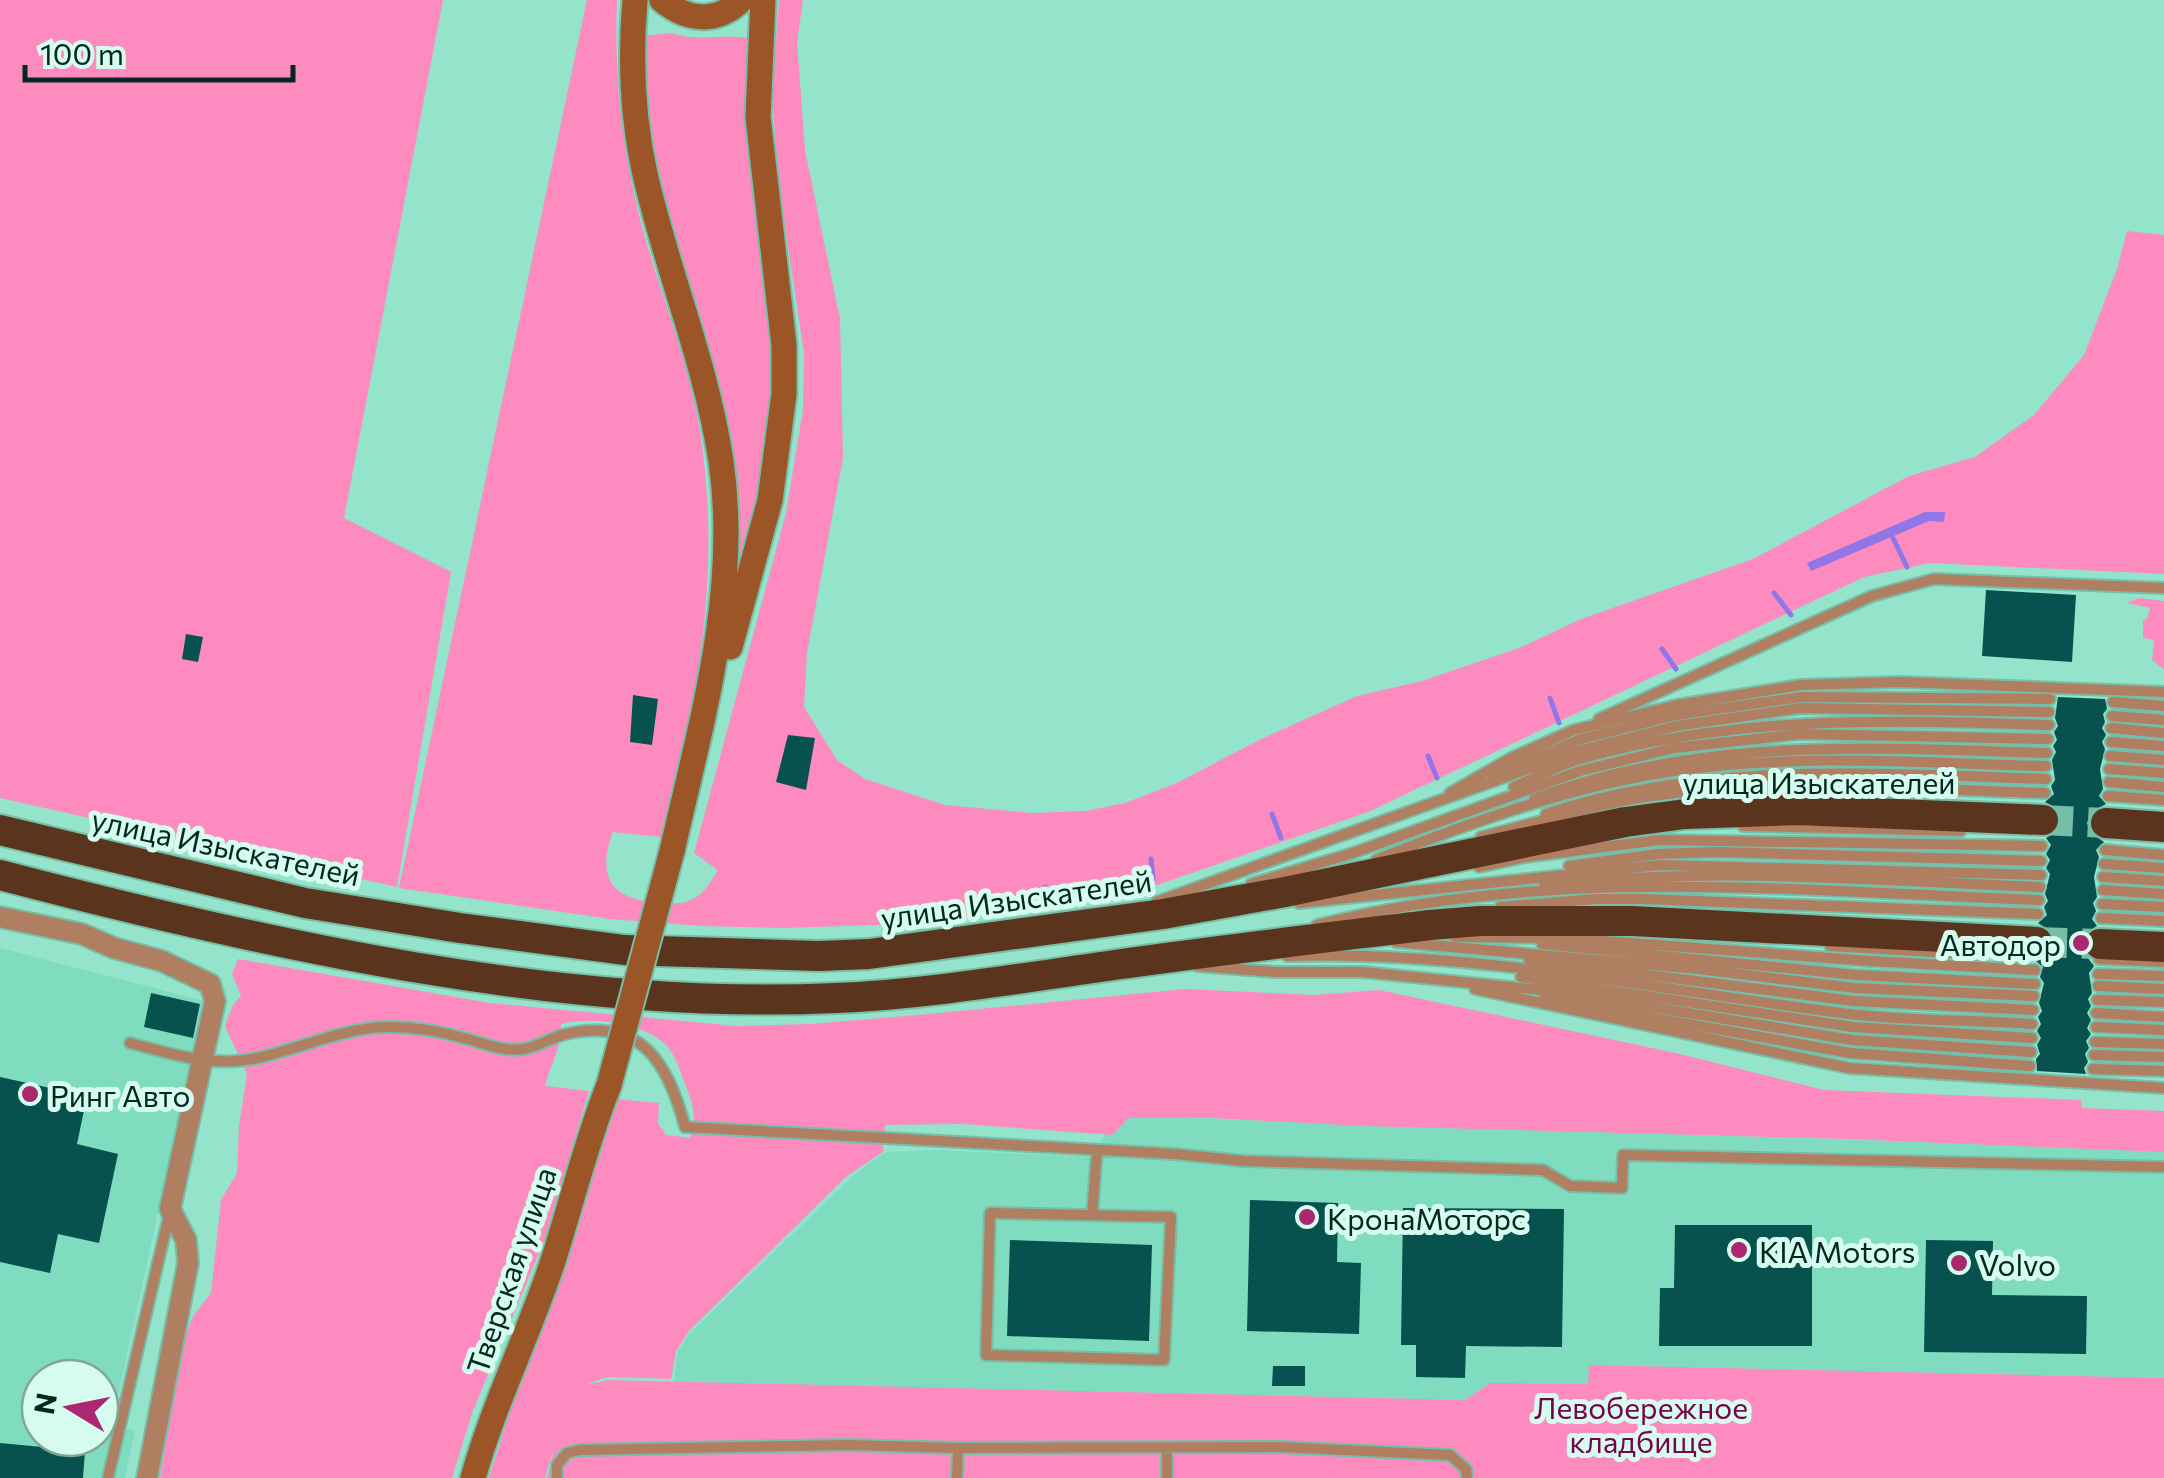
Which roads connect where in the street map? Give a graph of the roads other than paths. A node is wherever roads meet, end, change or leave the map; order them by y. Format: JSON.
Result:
{"nodes":[{"id":1,"x":635,"y":0,"type":"edge"},
{"id":2,"x":662,"y":0,"type":"edge"},
{"id":3,"x":742,"y":0,"type":"edge"},
{"id":4,"x":763,"y":0,"type":"edge"},
{"id":5,"x":2164,"y":588,"type":"edge"},
{"id":6,"x":2164,"y":692,"type":"edge"},
{"id":7,"x":2050,"y":699,"type":"dead end"},
{"id":8,"x":2113,"y":702,"type":"dead end"},
{"id":9,"x":2164,"y":706,"type":"edge"},
{"id":10,"x":2049,"y":712,"type":"dead end"},
{"id":11,"x":2164,"y":720,"type":"edge"},
{"id":12,"x":2048,"y":725,"type":"dead end"},
{"id":13,"x":1574,"y":730,"type":"junction"},
{"id":14,"x":2164,"y":733,"type":"edge"},
{"id":15,"x":2048,"y":739,"type":"dead end"},
{"id":16,"x":2111,"y":742,"type":"dead end"},
{"id":17,"x":2164,"y":746,"type":"edge"},
{"id":18,"x":2047,"y":753,"type":"dead end"},
{"id":19,"x":2110,"y":756,"type":"dead end"},
{"id":20,"x":2164,"y":760,"type":"edge"},
{"id":21,"x":2046,"y":766,"type":"dead end"},
{"id":22,"x":2164,"y":773,"type":"edge"},
{"id":23,"x":2046,"y":779,"type":"dead end"},
{"id":24,"x":2164,"y":787,"type":"edge"},
{"id":25,"x":1446,"y":795,"type":"junction"},
{"id":26,"x":2164,"y":800,"type":"edge"},
{"id":27,"x":1988,"y":805,"type":"dead end"},
{"id":28,"x":1408,"y":814,"type":"junction"},
{"id":29,"x":1431,"y":822,"type":"junction"},
{"id":30,"x":2043,"y":823,"type":"junction"},
{"id":31,"x":2106,"y":823,"type":"junction"},
{"id":32,"x":1736,"y":826,"type":"dead end"},
{"id":33,"x":1698,"y":827,"type":"dead end"},
{"id":34,"x":2164,"y":827,"type":"edge"},
{"id":35,"x":0,"y":830,"type":"edge"},
{"id":36,"x":1452,"y":830,"type":"junction"},
{"id":37,"x":1966,"y":832,"type":"dead end"},
{"id":38,"x":2004,"y":832,"type":"dead end"},
{"id":39,"x":1469,"y":844,"type":"junction"},
{"id":40,"x":672,"y":851,"type":"junction"},
{"id":41,"x":2164,"y":855,"type":"edge"},
{"id":42,"x":1525,"y":858,"type":"junction"},
{"id":43,"x":2041,"y":861,"type":"dead end"},
{"id":44,"x":2104,"y":864,"type":"dead end"},
{"id":45,"x":1359,"y":867,"type":"junction"},
{"id":46,"x":2164,"y":868,"type":"edge"},
{"id":47,"x":1457,"y":871,"type":"dead end"},
{"id":48,"x":1438,"y":874,"type":"dead end"},
{"id":49,"x":0,"y":875,"type":"edge"},
{"id":50,"x":2103,"y":877,"type":"dead end"},
{"id":51,"x":2040,"y":881,"type":"dead end"},
{"id":52,"x":2164,"y":881,"type":"edge"},
{"id":53,"x":1716,"y":882,"type":"junction"},
{"id":54,"x":2103,"y":890,"type":"dead end"},
{"id":55,"x":2164,"y":894,"type":"edge"},
{"id":56,"x":1274,"y":900,"type":"junction"},
{"id":57,"x":2039,"y":900,"type":"dead end"},
{"id":58,"x":2102,"y":904,"type":"dead end"},
{"id":59,"x":2164,"y":907,"type":"edge"},
{"id":60,"x":1484,"y":908,"type":"junction"},
{"id":61,"x":0,"y":917,"type":"edge"},
{"id":62,"x":1114,"y":920,"type":"junction"},
{"id":63,"x":2164,"y":921,"type":"edge"},
{"id":64,"x":1921,"y":923,"type":"dead end"},
{"id":65,"x":2164,"y":934,"type":"edge"},
{"id":66,"x":1352,"y":937,"type":"junction"},
{"id":67,"x":2037,"y":942,"type":"joint"},
{"id":68,"x":2164,"y":947,"type":"edge"},
{"id":69,"x":1459,"y":949,"type":"junction"},
{"id":70,"x":2100,"y":952,"type":"junction"},
{"id":71,"x":1957,"y":953,"type":"dead end"},
{"id":72,"x":1397,"y":959,"type":"junction"},
{"id":73,"x":1146,"y":960,"type":"junction"},
{"id":74,"x":2164,"y":962,"type":"edge"},
{"id":75,"x":1394,"y":975,"type":"junction"},
{"id":76,"x":2164,"y":976,"type":"edge"},
{"id":77,"x":1475,"y":989,"type":"junction"},
{"id":78,"x":2164,"y":989,"type":"edge"},
{"id":79,"x":2097,"y":1000,"type":"dead end"},
{"id":80,"x":2164,"y":1002,"type":"edge"},
{"id":81,"x":2033,"y":1010,"type":"dead end"},
{"id":82,"x":2096,"y":1013,"type":"dead end"},
{"id":83,"x":2164,"y":1017,"type":"edge"},
{"id":84,"x":2032,"y":1024,"type":"dead end"},
{"id":85,"x":2096,"y":1027,"type":"dead end"},
{"id":86,"x":2164,"y":1030,"type":"edge"},
{"id":87,"x":2032,"y":1038,"type":"dead end"},
{"id":88,"x":2095,"y":1042,"type":"dead end"},
{"id":89,"x":130,"y":1043,"type":"dead end"},
{"id":90,"x":2164,"y":1044,"type":"edge"},
{"id":91,"x":2031,"y":1052,"type":"dead end"},
{"id":92,"x":2094,"y":1055,"type":"dead end"},
{"id":93,"x":2164,"y":1058,"type":"edge"},
{"id":94,"x":201,"y":1061,"type":"junction"},
{"id":95,"x":2030,"y":1066,"type":"dead end"},
{"id":96,"x":2093,"y":1069,"type":"dead end"},
{"id":97,"x":2164,"y":1071,"type":"edge"},
{"id":98,"x":2164,"y":1088,"type":"edge"},
{"id":99,"x":1097,"y":1151,"type":"junction"},
{"id":100,"x":2164,"y":1167,"type":"edge"},
{"id":101,"x":170,"y":1209,"type":"junction"},
{"id":102,"x":1092,"y":1215,"type":"junction"},
{"id":103,"x":958,"y":1448,"type":"junction"},
{"id":104,"x":1167,"y":1449,"type":"junction"},
{"id":105,"x":108,"y":1478,"type":"edge"},
{"id":106,"x":147,"y":1478,"type":"edge"},
{"id":107,"x":473,"y":1478,"type":"edge"},
{"id":108,"x":557,"y":1478,"type":"edge"},
{"id":109,"x":957,"y":1478,"type":"edge"},
{"id":110,"x":1168,"y":1478,"type":"edge"},
{"id":111,"x":1467,"y":1478,"type":"edge"}],
"edges":[{"from":1,"to":40,"type":"street"},
{"from":2,"to":3,"type":"street"},
{"from":4,"to":40,"type":"street"},
{"from":5,"to":13,"type":"lane"},
{"from":6,"to":13,"type":"lane"},
{"from":7,"to":25,"type":"lane"},
{"from":8,"to":9,"type":"lane"},
{"from":10,"to":28,"type":"lane"},
{"from":11,"to":14,"type":"lane"},
{"from":12,"to":29,"type":"lane"},
{"from":13,"to":25,"type":"lane"},
{"from":15,"to":29,"type":"lane"},
{"from":16,"to":17,"type":"lane"},
{"from":18,"to":36,"type":"lane"},
{"from":19,"to":20,"type":"lane"},
{"from":21,"to":36,"type":"lane"},
{"from":22,"to":24,"type":"lane"},
{"from":23,"to":39,"type":"lane"},
{"from":25,"to":28,"type":"lane"},
{"from":26,"to":31,"type":"lane"},
{"from":27,"to":39,"type":"lane"},
{"from":28,"to":62,"type":"lane"},
{"from":29,"to":62,"type":"lane"},
{"from":30,"to":38,"type":"lane"},
{"from":30,"to":39,"type":"highway","name":"улица Изыскателей"},
{"from":30,"to":42,"type":"lane"},
{"from":31,"to":34,"type":"highway"},
{"from":31,"to":41,"type":"lane"},
{"from":32,"to":37,"type":"lane"},
{"from":33,"to":42,"type":"lane"},
{"from":35,"to":62,"type":"highway","name":"улица Изыскателей"},
{"from":36,"to":45,"type":"lane"},
{"from":39,"to":45,"type":"lane"},
{"from":39,"to":56,"type":"highway","name":"улица Изыскателей"},
{"from":40,"to":107,"type":"street","name":"Тверская улица","bridge":true},
{"from":42,"to":47,"type":"lane"},
{"from":43,"to":53,"type":"lane"},
{"from":44,"to":46,"type":"lane"},
{"from":45,"to":56,"type":"lane"},
{"from":48,"to":56,"type":"lane"},
{"from":49,"to":73,"type":"highway"},
{"from":50,"to":52,"type":"lane"},
{"from":51,"to":53,"type":"lane"},
{"from":53,"to":57,"type":"lane"},
{"from":53,"to":60,"type":"lane"},
{"from":53,"to":60,"type":"lane"},
{"from":53,"to":60,"type":"lane"},
{"from":53,"to":64,"type":"lane"},
{"from":53,"to":67,"type":"lane"},
{"from":54,"to":55,"type":"lane"},
{"from":56,"to":60,"type":"lane"},
{"from":56,"to":62,"type":"highway","name":"улица Изыскателей"},
{"from":58,"to":59,"type":"lane"},
{"from":60,"to":66,"type":"highway"},
{"from":60,"to":67,"type":"highway"},
{"from":60,"to":69,"type":"lane"},
{"from":60,"to":71,"type":"lane"},
{"from":60,"to":73,"type":"lane"},
{"from":61,"to":94,"type":"street"},
{"from":63,"to":70,"type":"lane"},
{"from":65,"to":70,"type":"lane"},
{"from":66,"to":69,"type":"lane"},
{"from":66,"to":73,"type":"highway"},
{"from":68,"to":70,"type":"highway"},
{"from":69,"to":81,"type":"lane"},
{"from":70,"to":74,"type":"lane"},
{"from":70,"to":76,"type":"lane"},
{"from":70,"to":78,"type":"lane"},
{"from":72,"to":73,"type":"lane"},
{"from":72,"to":84,"type":"lane"},
{"from":72,"to":87,"type":"lane"},
{"from":73,"to":75,"type":"lane"},
{"from":75,"to":77,"type":"lane"},
{"from":75,"to":91,"type":"lane"},
{"from":77,"to":95,"type":"lane"},
{"from":77,"to":98,"type":"lane"},
{"from":79,"to":80,"type":"lane"},
{"from":82,"to":83,"type":"lane"},
{"from":85,"to":86,"type":"lane"},
{"from":88,"to":90,"type":"lane"},
{"from":89,"to":94,"type":"lane"},
{"from":92,"to":93,"type":"lane"},
{"from":94,"to":99,"type":"lane"},
{"from":94,"to":101,"type":"street"},
{"from":96,"to":97,"type":"lane"},
{"from":99,"to":100,"type":"lane"},
{"from":99,"to":102,"type":"lane"},
{"from":101,"to":105,"type":"lane"},
{"from":101,"to":106,"type":"street"},
{"from":102,"to":102,"type":"lane"},
{"from":103,"to":104,"type":"lane"},
{"from":103,"to":108,"type":"lane"},
{"from":103,"to":109,"type":"lane"},
{"from":104,"to":110,"type":"lane"},
{"from":104,"to":111,"type":"lane"}]}
